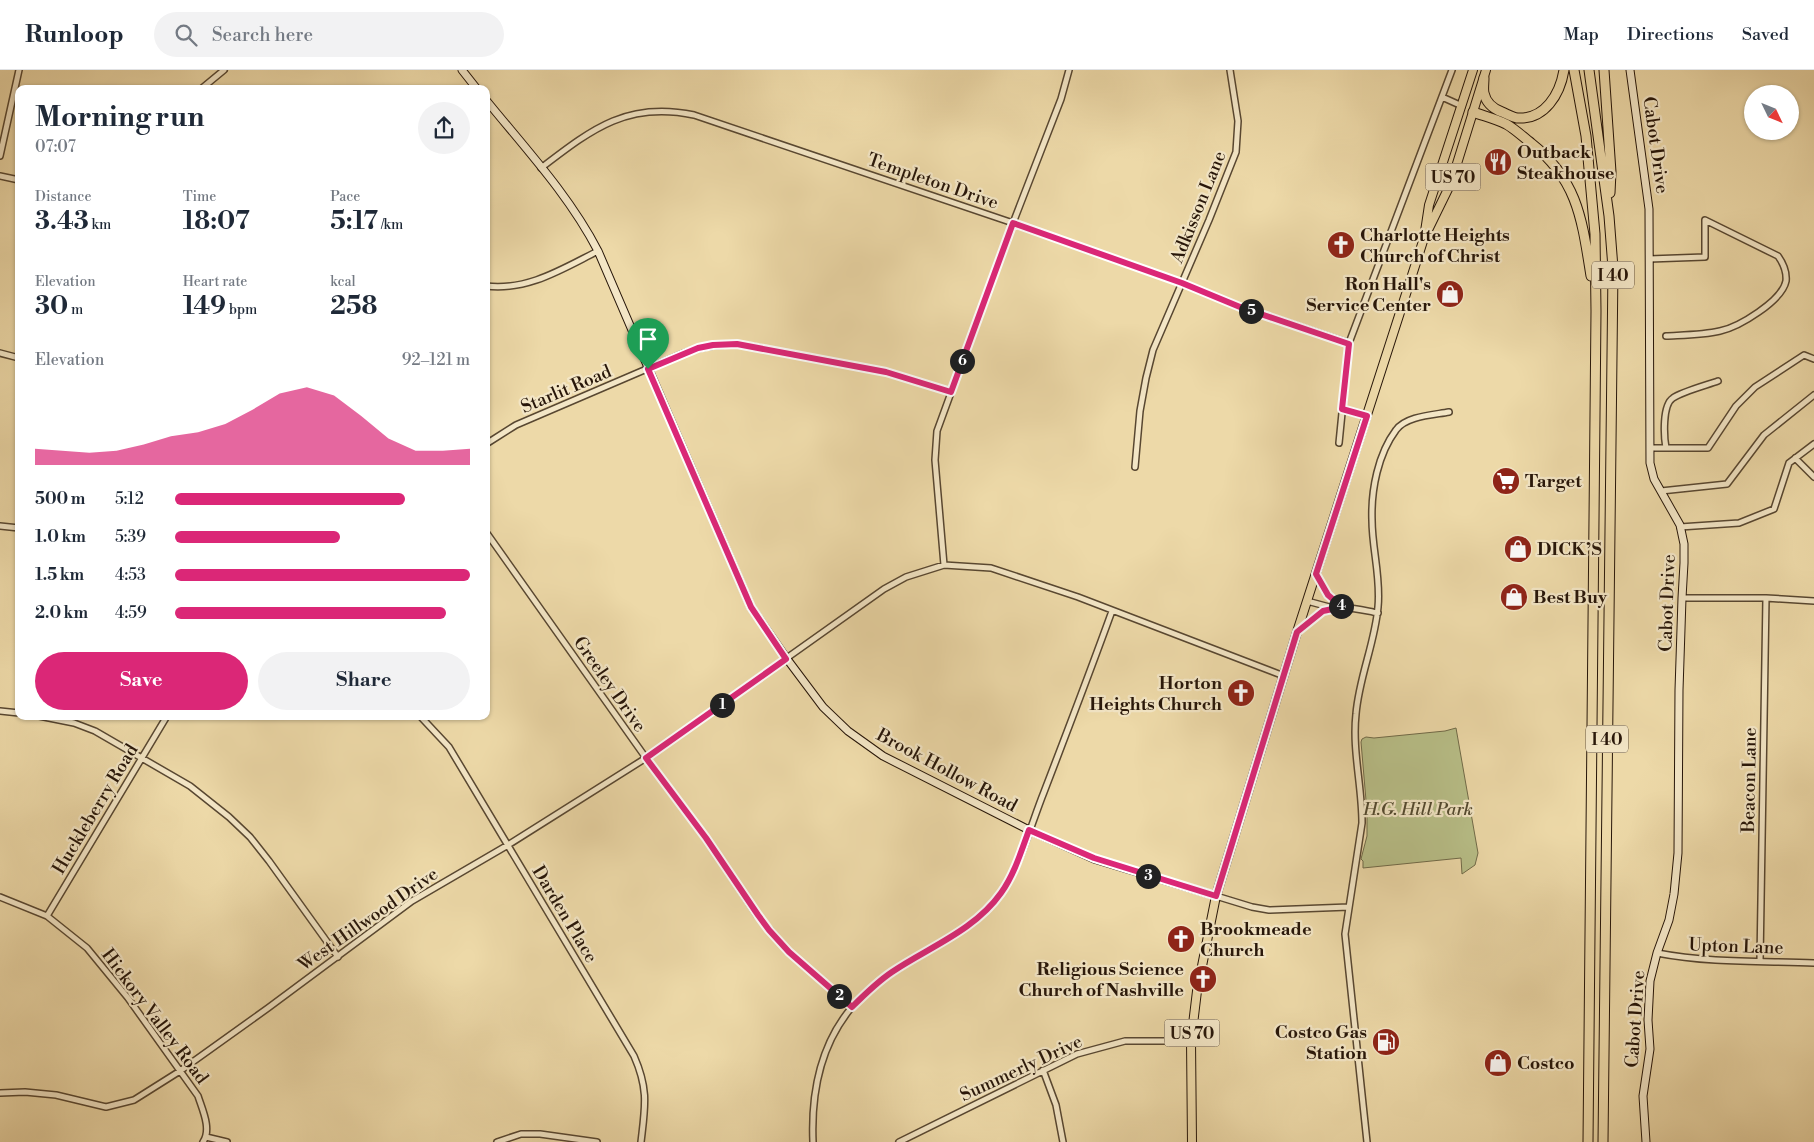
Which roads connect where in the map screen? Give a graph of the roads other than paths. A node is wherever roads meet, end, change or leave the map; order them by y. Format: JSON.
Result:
{"nodes":[{"id":1,"x":19,"y":70,"type":"edge"},
{"id":2,"x":224,"y":70,"type":"edge"},
{"id":3,"x":462,"y":70,"type":"edge"},
{"id":4,"x":1069,"y":70,"type":"edge"},
{"id":5,"x":1230,"y":70,"type":"edge"},
{"id":6,"x":1452,"y":70,"type":"edge"},
{"id":7,"x":1473,"y":70,"type":"edge"},
{"id":8,"x":1564,"y":70,"type":"edge"},
{"id":9,"x":1574,"y":70,"type":"edge"},
{"id":10,"x":1589,"y":70,"type":"edge"},
{"id":11,"x":1604,"y":70,"type":"edge"},
{"id":12,"x":1630,"y":70,"type":"edge"},
{"id":13,"x":1485,"y":74,"type":"edge"},
{"id":14,"x":16,"y":85,"type":"edge"},
{"id":15,"x":206,"y":85,"type":"edge"},
{"id":16,"x":474,"y":85,"type":"edge"},
{"id":17,"x":15,"y":88,"type":"edge"},
{"id":18,"x":1442,"y":97,"type":"junction"},
{"id":19,"x":490,"y":105,"type":"edge"},
{"id":20,"x":1462,"y":106,"type":"junction"},
{"id":21,"x":1473,"y":112,"type":"junction"},
{"id":22,"x":0,"y":156,"type":"edge"},
{"id":23,"x":541,"y":168,"type":"junction"},
{"id":24,"x":0,"y":176,"type":"edge"},
{"id":25,"x":15,"y":179,"type":"edge"},
{"id":26,"x":1609,"y":216,"type":"junction"},
{"id":27,"x":1013,"y":223,"type":"junction"},
{"id":28,"x":1424,"y":238,"type":"junction"},
{"id":29,"x":598,"y":251,"type":"junction"},
{"id":30,"x":1649,"y":259,"type":"junction"},
{"id":31,"x":1182,"y":283,"type":"junction"},
{"id":32,"x":490,"y":286,"type":"edge"},
{"id":33,"x":1596,"y":311,"type":"junction"},
{"id":34,"x":1666,"y":336,"type":"dead end"},
{"id":35,"x":1349,"y":344,"type":"junction"},
{"id":36,"x":0,"y":353,"type":"edge"},
{"id":37,"x":15,"y":357,"type":"edge"},
{"id":38,"x":1814,"y":359,"type":"edge"},
{"id":39,"x":648,"y":369,"type":"junction"},
{"id":40,"x":1718,"y":381,"type":"dead end"},
{"id":41,"x":951,"y":392,"type":"junction"},
{"id":42,"x":1814,"y":395,"type":"edge"},
{"id":43,"x":1342,"y":409,"type":"junction"},
{"id":44,"x":1449,"y":412,"type":"dead end"},
{"id":45,"x":1367,"y":416,"type":"junction"},
{"id":46,"x":490,"y":442,"type":"edge"},
{"id":47,"x":1339,"y":443,"type":"dead end"},
{"id":48,"x":1814,"y":444,"type":"edge"},
{"id":49,"x":1650,"y":448,"type":"junction"},
{"id":50,"x":1666,"y":448,"type":"junction"},
{"id":51,"x":1795,"y":458,"type":"junction"},
{"id":52,"x":1135,"y":467,"type":"dead end"},
{"id":53,"x":1814,"y":477,"type":"edge"},
{"id":54,"x":1661,"y":491,"type":"junction"},
{"id":55,"x":0,"y":526,"type":"edge"},
{"id":56,"x":1680,"y":526,"type":"junction"},
{"id":57,"x":15,"y":528,"type":"edge"},
{"id":58,"x":490,"y":538,"type":"edge"},
{"id":59,"x":944,"y":565,"type":"junction"},
{"id":60,"x":1316,"y":574,"type":"junction"},
{"id":61,"x":1682,"y":598,"type":"junction"},
{"id":62,"x":1766,"y":598,"type":"junction"},
{"id":63,"x":1307,"y":601,"type":"junction"},
{"id":64,"x":1814,"y":601,"type":"edge"},
{"id":65,"x":1342,"y":607,"type":"junction"},
{"id":66,"x":1334,"y":608,"type":"junction"},
{"id":67,"x":1112,"y":612,"type":"junction"},
{"id":68,"x":1378,"y":613,"type":"junction"},
{"id":69,"x":1297,"y":632,"type":"junction"},
{"id":70,"x":786,"y":659,"type":"junction"},
{"id":71,"x":1284,"y":676,"type":"junction"},
{"id":72,"x":0,"y":710,"type":"edge"},
{"id":73,"x":15,"y":712,"type":"edge"},
{"id":74,"x":63,"y":720,"type":"edge"},
{"id":75,"x":165,"y":720,"type":"edge"},
{"id":76,"x":424,"y":720,"type":"edge"},
{"id":77,"x":646,"y":758,"type":"junction"},
{"id":78,"x":141,"y":759,"type":"junction"},
{"id":79,"x":1029,"y":830,"type":"junction"},
{"id":80,"x":508,"y":845,"type":"junction"},
{"id":81,"x":1216,"y":896,"type":"junction"},
{"id":82,"x":0,"y":897,"type":"edge"},
{"id":83,"x":1348,"y":907,"type":"junction"},
{"id":84,"x":47,"y":916,"type":"junction"},
{"id":85,"x":1657,"y":953,"type":"junction"},
{"id":86,"x":338,"y":957,"type":"junction"},
{"id":87,"x":1760,"y":961,"type":"junction"},
{"id":88,"x":1814,"y":963,"type":"edge"},
{"id":89,"x":852,"y":1007,"type":"junction"},
{"id":90,"x":1191,"y":1041,"type":"junction"},
{"id":91,"x":1043,"y":1070,"type":"junction"},
{"id":92,"x":180,"y":1071,"type":"junction"},
{"id":93,"x":0,"y":1093,"type":"edge"},
{"id":94,"x":204,"y":1140,"type":"edge"},
{"id":95,"x":227,"y":1142,"type":"edge"},
{"id":96,"x":497,"y":1142,"type":"edge"},
{"id":97,"x":597,"y":1142,"type":"edge"},
{"id":98,"x":641,"y":1142,"type":"edge"},
{"id":99,"x":813,"y":1142,"type":"edge"},
{"id":100,"x":899,"y":1142,"type":"edge"},
{"id":101,"x":1063,"y":1142,"type":"edge"},
{"id":102,"x":1192,"y":1142,"type":"edge"},
{"id":103,"x":1367,"y":1142,"type":"edge"},
{"id":104,"x":1588,"y":1142,"type":"edge"},
{"id":105,"x":1603,"y":1142,"type":"edge"},
{"id":106,"x":1646,"y":1142,"type":"edge"}],
"edges":[{"from":1,"to":14,"type":"street"},
{"from":2,"to":15,"type":"street"},
{"from":3,"to":16,"type":"street"},
{"from":4,"to":27,"type":"street"},
{"from":5,"to":31,"type":"street","name":"Adkisson Lane"},
{"from":6,"to":18,"type":"street"},
{"from":7,"to":20,"type":"main road","number":"US 70"},
{"from":8,"to":13,"type":"highway"},
{"from":9,"to":33,"type":"highway","number":"I 40"},
{"from":10,"to":26,"type":"highway","number":"I 40"},
{"from":11,"to":26,"type":"highway"},
{"from":12,"to":30,"type":"street","name":"Cabot Drive"},
{"from":13,"to":21,"type":"main road","number":"US 70"},
{"from":17,"to":22,"type":"street"},
{"from":18,"to":20,"type":"street"},
{"from":18,"to":35,"type":"street"},
{"from":19,"to":23,"type":"street","name":"Brook Hollow Road"},
{"from":20,"to":21,"type":"main road"},
{"from":20,"to":28,"type":"main road","number":"US 70"},
{"from":21,"to":28,"type":"main road","number":"US 70"},
{"from":21,"to":33,"type":"highway"},
{"from":23,"to":27,"type":"street","name":"Templeton Drive"},
{"from":23,"to":29,"type":"street","name":"Brook Hollow Road"},
{"from":24,"to":25,"type":"street"},
{"from":26,"to":105,"type":"highway","number":"I 40"},
{"from":27,"to":31,"type":"street","name":"Templeton Drive"},
{"from":27,"to":41,"type":"street"},
{"from":28,"to":45,"type":"main road","number":"US 70"},
{"from":29,"to":32,"type":"street"},
{"from":29,"to":39,"type":"street","name":"Brook Hollow Road"},
{"from":30,"to":34,"type":"street"},
{"from":30,"to":49,"type":"street","name":"Cabot Drive"},
{"from":31,"to":35,"type":"street","name":"Templeton Drive"},
{"from":31,"to":52,"type":"street","name":"Adkisson Lane"},
{"from":33,"to":104,"type":"highway","number":"I 40"},
{"from":35,"to":43,"type":"street"},
{"from":36,"to":37,"type":"street"},
{"from":38,"to":50,"type":"street"},
{"from":39,"to":41,"type":"street","name":"Starlit Road"},
{"from":39,"to":46,"type":"street","name":"Starlit Road"},
{"from":39,"to":70,"type":"street","name":"Brook Hollow Road"},
{"from":40,"to":50,"type":"street"},
{"from":41,"to":59,"type":"street"},
{"from":42,"to":54,"type":"street"},
{"from":43,"to":45,"type":"street"},
{"from":43,"to":47,"type":"street"},
{"from":44,"to":68,"type":"street"},
{"from":45,"to":60,"type":"main road","number":"US 70"},
{"from":48,"to":51,"type":"street"},
{"from":49,"to":50,"type":"street"},
{"from":49,"to":54,"type":"street","name":"Cabot Drive"},
{"from":51,"to":53,"type":"street"},
{"from":51,"to":56,"type":"street"},
{"from":54,"to":56,"type":"street","name":"Cabot Drive"},
{"from":55,"to":57,"type":"street"},
{"from":56,"to":61,"type":"street","name":"Cabot Drive"},
{"from":58,"to":77,"type":"street","name":"Greeley Drive"},
{"from":59,"to":67,"type":"street"},
{"from":59,"to":70,"type":"street","name":"West Hillwood Drive"},
{"from":60,"to":63,"type":"main road","number":"US 70"},
{"from":60,"to":65,"type":"street"},
{"from":61,"to":62,"type":"street"},
{"from":61,"to":85,"type":"street","name":"Cabot Drive"},
{"from":62,"to":64,"type":"street"},
{"from":62,"to":87,"type":"street","name":"Beacon Lane"},
{"from":63,"to":66,"type":"street"},
{"from":63,"to":69,"type":"main road","number":"US 70"},
{"from":65,"to":66,"type":"street"},
{"from":65,"to":68,"type":"street"},
{"from":66,"to":69,"type":"street"},
{"from":67,"to":71,"type":"street"},
{"from":67,"to":79,"type":"street"},
{"from":68,"to":83,"type":"street"},
{"from":69,"to":71,"type":"main road","number":"US 70"},
{"from":70,"to":77,"type":"street","name":"West Hillwood Drive"},
{"from":70,"to":79,"type":"street","name":"Brook Hollow Road"},
{"from":71,"to":81,"type":"main road","number":"US 70"},
{"from":72,"to":73,"type":"street"},
{"from":74,"to":78,"type":"street"},
{"from":75,"to":78,"type":"street","name":"Huckleberry Road"},
{"from":76,"to":80,"type":"street","name":"Darden Place"},
{"from":77,"to":80,"type":"street","name":"West Hillwood Drive"},
{"from":77,"to":89,"type":"street","name":"Greeley Drive"},
{"from":78,"to":84,"type":"street","name":"Huckleberry Road"},
{"from":78,"to":86,"type":"street"},
{"from":79,"to":81,"type":"street","name":"Brook Hollow Road"},
{"from":79,"to":89,"type":"street"},
{"from":80,"to":86,"type":"street","name":"West Hillwood Drive"},
{"from":80,"to":98,"type":"street","name":"Darden Place"},
{"from":81,"to":83,"type":"street"},
{"from":81,"to":90,"type":"main road","number":"US 70"},
{"from":82,"to":84,"type":"street","name":"Hickory Valley Road"},
{"from":83,"to":103,"type":"street"},
{"from":84,"to":92,"type":"street","name":"Hickory Valley Road"},
{"from":85,"to":87,"type":"street","name":"Upton Lane"},
{"from":85,"to":106,"type":"street","name":"Cabot Drive"},
{"from":86,"to":92,"type":"street","name":"West Hillwood Drive"},
{"from":87,"to":88,"type":"street","name":"Upton Lane"},
{"from":89,"to":99,"type":"street"},
{"from":90,"to":91,"type":"street","name":"Summerly Drive"},
{"from":90,"to":102,"type":"main road","number":"US 70"},
{"from":91,"to":100,"type":"street","name":"Summerly Drive"},
{"from":91,"to":101,"type":"street"},
{"from":92,"to":93,"type":"street","name":"West Hillwood Drive"},
{"from":92,"to":94,"type":"street","name":"Hickory Valley Road"},
{"from":94,"to":95,"type":"street"},
{"from":96,"to":97,"type":"street"}]}
